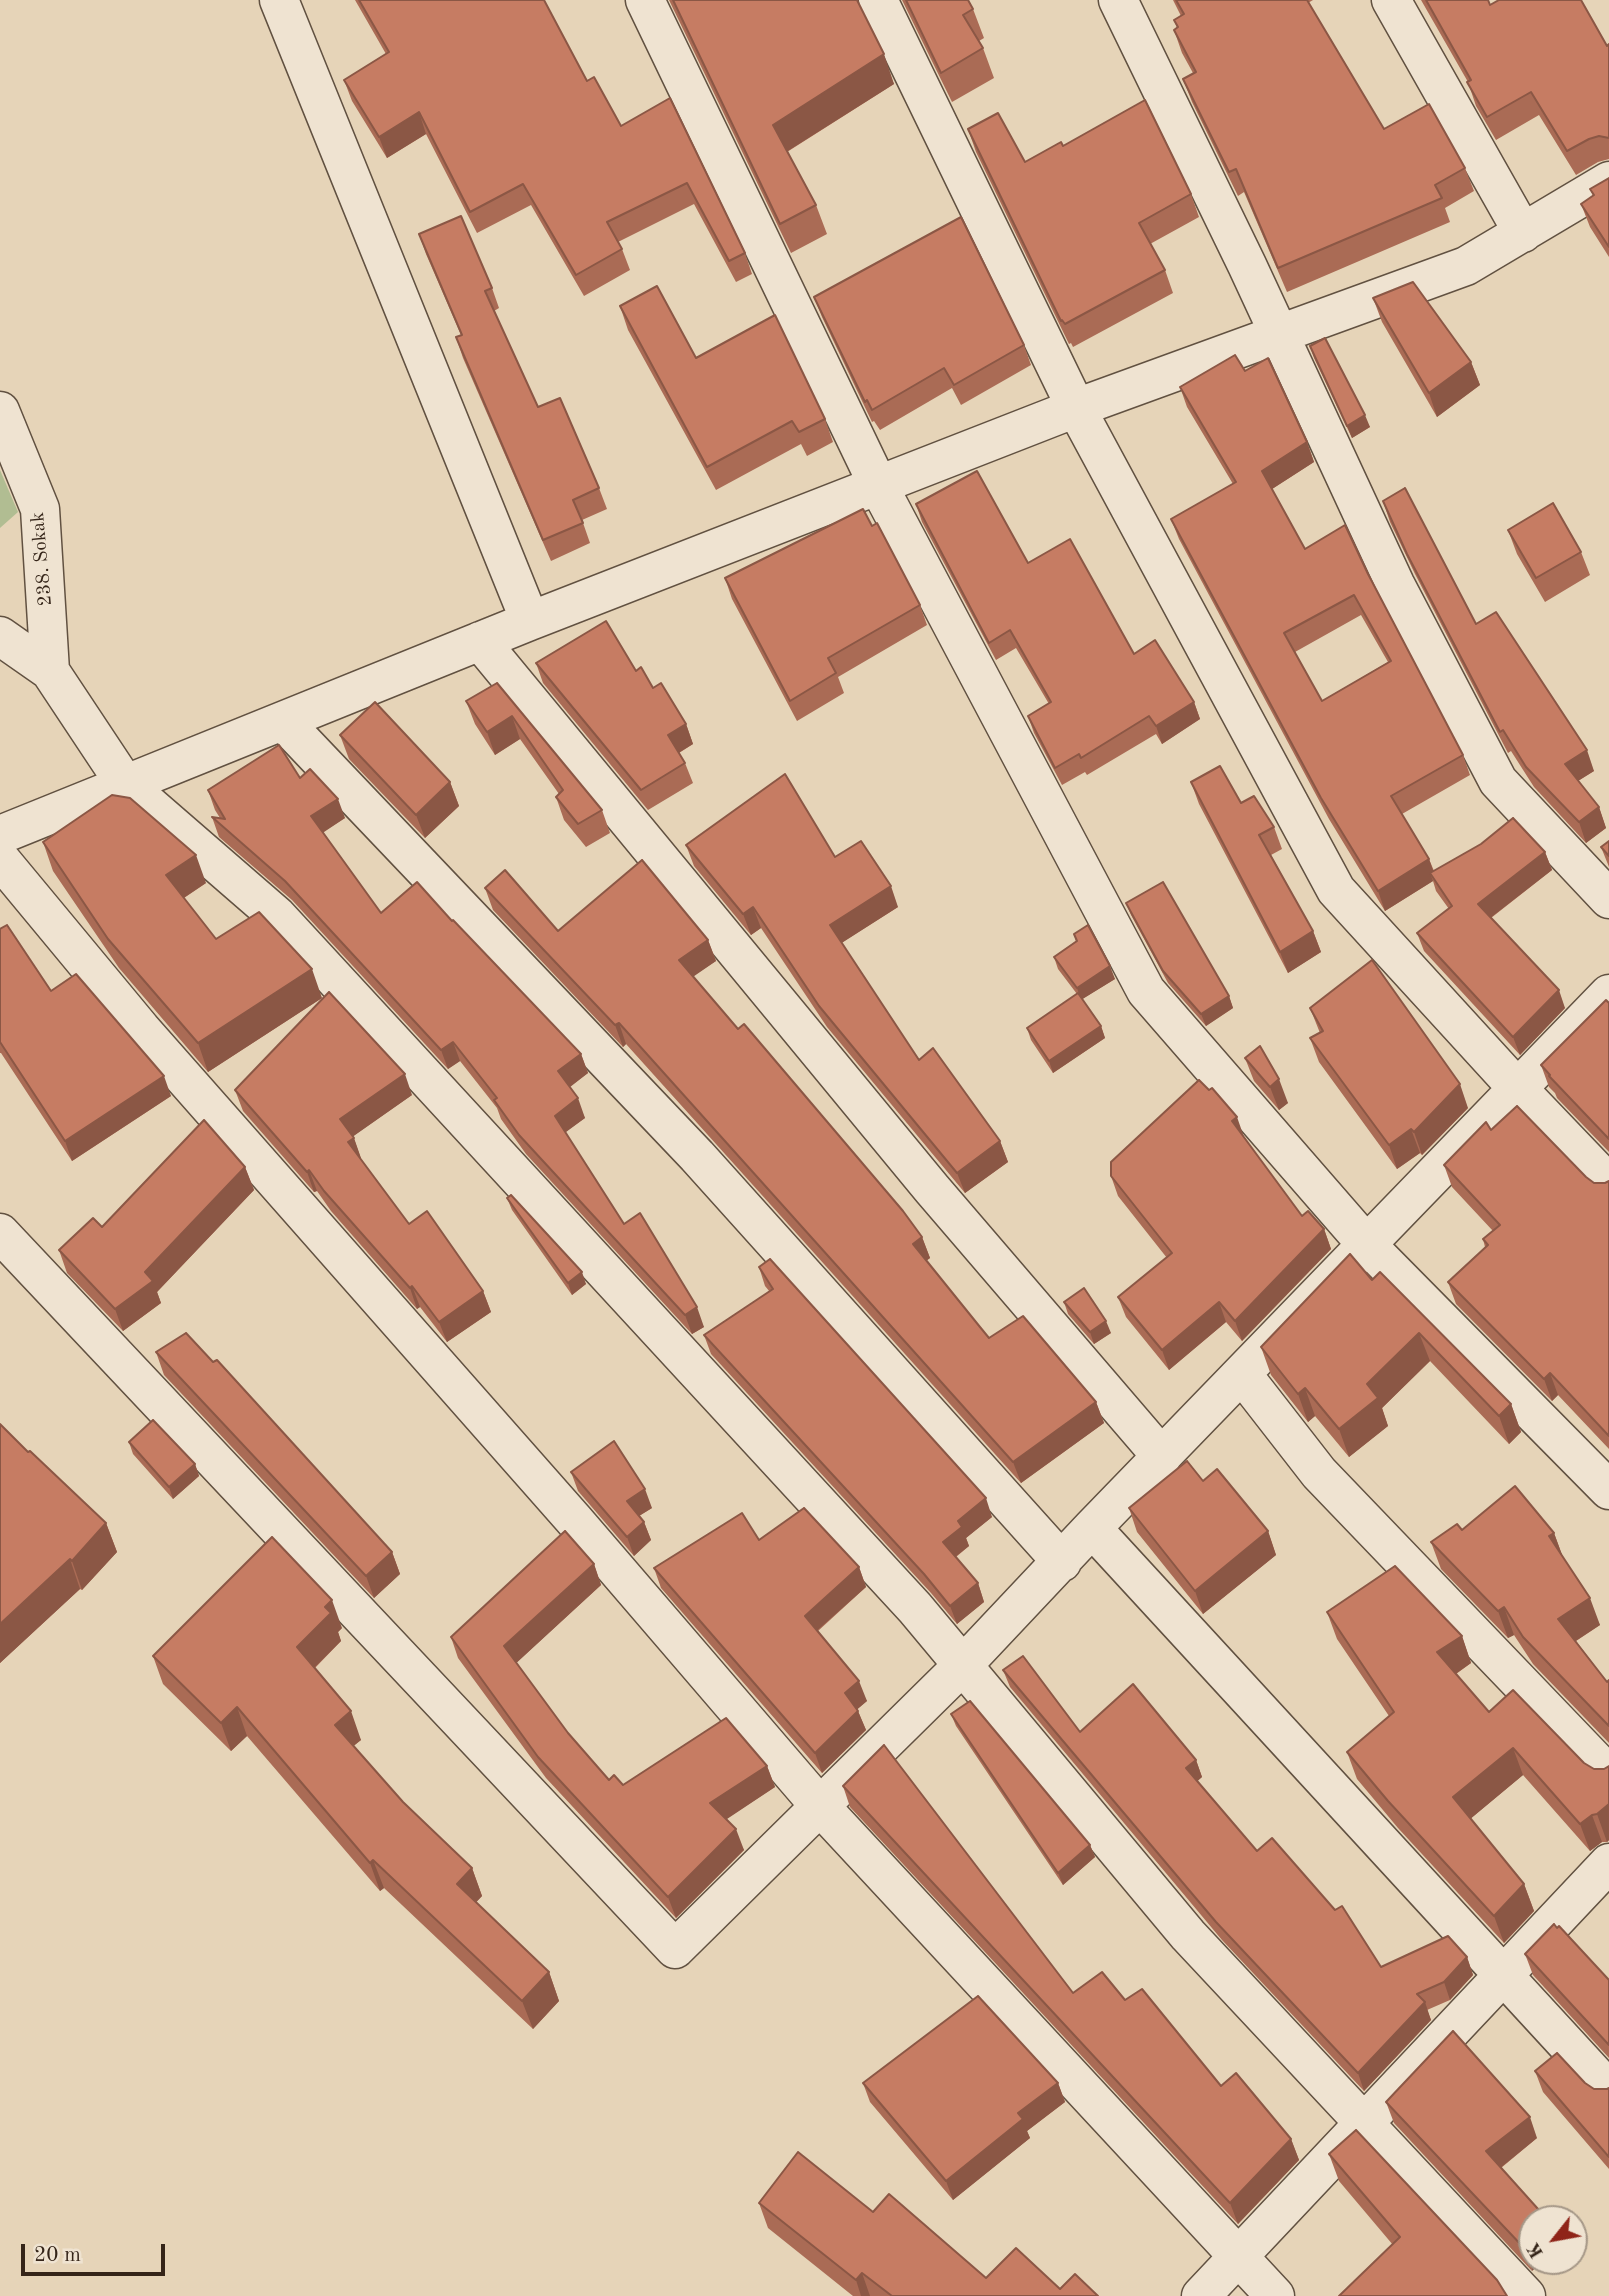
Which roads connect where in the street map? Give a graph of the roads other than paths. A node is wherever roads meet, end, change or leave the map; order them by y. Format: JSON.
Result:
{"nodes":[{"id":1,"x":279,"y":0,"type":"edge"},
{"id":2,"x":645,"y":0,"type":"edge"},
{"id":3,"x":878,"y":0,"type":"edge"},
{"id":4,"x":1118,"y":0,"type":"edge"},
{"id":5,"x":1391,"y":0,"type":"edge"},
{"id":6,"x":1609,"y":181,"type":"edge"},
{"id":7,"x":1523,"y":233,"type":"junction"},
{"id":8,"x":1281,"y":335,"type":"junction"},
{"id":9,"x":1076,"y":408,"type":"junction"},
{"id":10,"x":0,"y":411,"type":"edge"},
{"id":11,"x":878,"y":485,"type":"junction"},
{"id":12,"x":530,"y":621,"type":"junction"},
{"id":13,"x":0,"y":636,"type":"edge"},
{"id":14,"x":480,"y":641,"type":"junction"},
{"id":15,"x":50,"y":671,"type":"junction"},
{"id":16,"x":283,"y":721,"type":"junction"},
{"id":17,"x":125,"y":784,"type":"junction"},
{"id":18,"x":0,"y":835,"type":"edge"},
{"id":19,"x":0,"y":859,"type":"edge"},
{"id":20,"x":1609,"y":899,"type":"edge"},
{"id":21,"x":1609,"y":994,"type":"edge"},
{"id":22,"x":1518,"y":1089,"type":"junction"},
{"id":23,"x":1609,"y":1184,"type":"edge"},
{"id":24,"x":0,"y":1233,"type":"edge"},
{"id":25,"x":1367,"y":1245,"type":"junction"},
{"id":26,"x":1242,"y":1374,"type":"junction"},
{"id":27,"x":1162,"y":1457,"type":"junction"},
{"id":28,"x":1609,"y":1490,"type":"edge"},
{"id":29,"x":1092,"y":1528,"type":"junction"},
{"id":30,"x":1062,"y":1562,"type":"junction"},
{"id":31,"x":962,"y":1666,"type":"junction"},
{"id":32,"x":1609,"y":1775,"type":"edge"},
{"id":33,"x":819,"y":1805,"type":"junction"},
{"id":34,"x":1609,"y":1863,"type":"edge"},
{"id":35,"x":1504,"y":1975,"type":"junction"},
{"id":36,"x":1609,"y":2090,"type":"edge"},
{"id":37,"x":1364,"y":2123,"type":"junction"},
{"id":38,"x":1238,"y":2257,"type":"junction"},
{"id":39,"x":1201,"y":2296,"type":"edge"},
{"id":40,"x":1275,"y":2296,"type":"edge"},
{"id":41,"x":1526,"y":2296,"type":"edge"}],
"edges":[{"from":1,"to":12,"type":"street"},
{"from":2,"to":11,"type":"street"},
{"from":3,"to":9,"type":"street"},
{"from":4,"to":8,"type":"street"},
{"from":5,"to":7,"type":"street"},
{"from":6,"to":7,"type":"street"},
{"from":7,"to":8,"type":"street"},
{"from":8,"to":9,"type":"street"},
{"from":8,"to":20,"type":"street"},
{"from":9,"to":11,"type":"street"},
{"from":9,"to":22,"type":"street"},
{"from":10,"to":15,"type":"street","name":"238. Sokak"},
{"from":11,"to":12,"type":"street"},
{"from":11,"to":25,"type":"street"},
{"from":12,"to":14,"type":"street"},
{"from":13,"to":15,"type":"street"},
{"from":14,"to":16,"type":"street"},
{"from":14,"to":27,"type":"street"},
{"from":15,"to":17,"type":"street"},
{"from":16,"to":17,"type":"street"},
{"from":16,"to":30,"type":"street"},
{"from":17,"to":18,"type":"street"},
{"from":17,"to":31,"type":"street"},
{"from":19,"to":33,"type":"street"},
{"from":21,"to":22,"type":"street"},
{"from":22,"to":23,"type":"street"},
{"from":22,"to":25,"type":"street"},
{"from":24,"to":33,"type":"street"},
{"from":25,"to":26,"type":"street"},
{"from":25,"to":28,"type":"street"},
{"from":26,"to":27,"type":"street"},
{"from":26,"to":32,"type":"street"},
{"from":27,"to":29,"type":"street"},
{"from":29,"to":30,"type":"street"},
{"from":29,"to":35,"type":"street"},
{"from":30,"to":31,"type":"street"},
{"from":31,"to":33,"type":"street"},
{"from":31,"to":37,"type":"street"},
{"from":33,"to":38,"type":"street"},
{"from":34,"to":35,"type":"street"},
{"from":35,"to":36,"type":"street"},
{"from":35,"to":37,"type":"street"},
{"from":37,"to":38,"type":"street"},
{"from":37,"to":41,"type":"street"},
{"from":38,"to":39,"type":"street"},
{"from":38,"to":40,"type":"street"}]}
